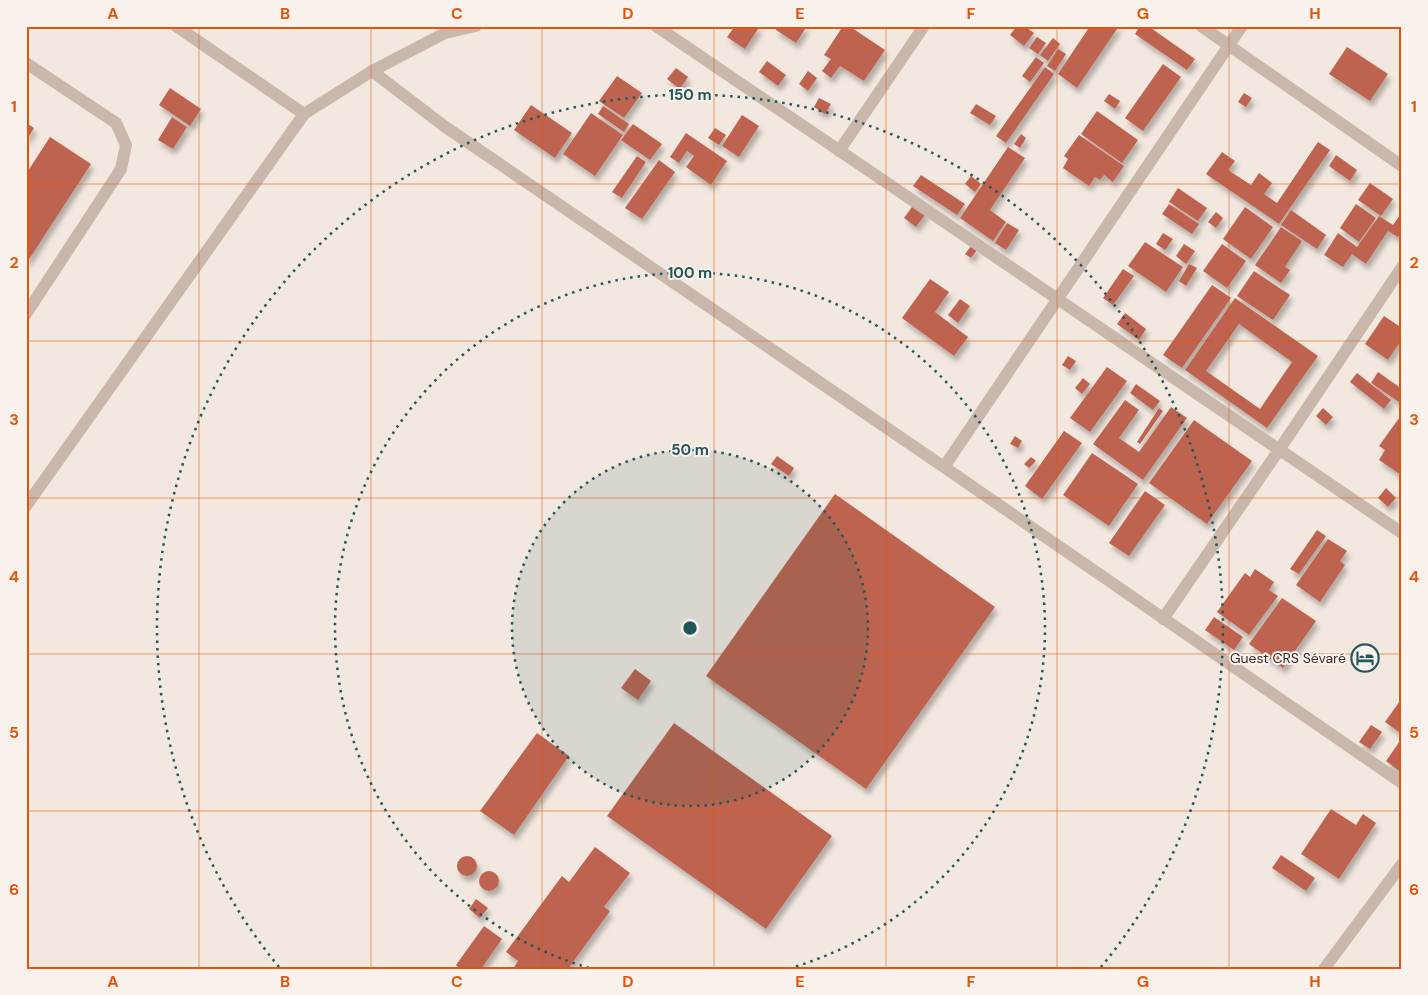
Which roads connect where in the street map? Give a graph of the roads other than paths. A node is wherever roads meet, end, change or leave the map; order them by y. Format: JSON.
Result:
{"nodes":[{"id":1,"x":176,"y":26,"type":"edge"},
{"id":2,"x":476,"y":26,"type":"edge"},
{"id":3,"x":656,"y":26,"type":"edge"},
{"id":4,"x":924,"y":26,"type":"edge"},
{"id":5,"x":1201,"y":26,"type":"edge"},
{"id":6,"x":1242,"y":26,"type":"edge"},
{"id":7,"x":1230,"y":45,"type":"junction"},
{"id":8,"x":26,"y":63,"type":"edge"},
{"id":9,"x":372,"y":71,"type":"junction"},
{"id":10,"x":304,"y":114,"type":"junction"},
{"id":11,"x":839,"y":151,"type":"junction"},
{"id":12,"x":1402,"y":166,"type":"edge"},
{"id":13,"x":1402,"y":267,"type":"edge"},
{"id":14,"x":1058,"y":300,"type":"junction"},
{"id":15,"x":26,"y":314,"type":"edge"},
{"id":16,"x":1279,"y":450,"type":"junction"},
{"id":17,"x":944,"y":467,"type":"junction"},
{"id":18,"x":26,"y":506,"type":"edge"},
{"id":19,"x":1402,"y":534,"type":"edge"},
{"id":20,"x":1163,"y":619,"type":"junction"},
{"id":21,"x":1402,"y":783,"type":"edge"},
{"id":22,"x":1402,"y":864,"type":"edge"},
{"id":23,"x":1324,"y":969,"type":"edge"}],
"edges":[{"from":1,"to":10,"type":"street"},
{"from":2,"to":9,"type":"street"},
{"from":3,"to":11,"type":"street"},
{"from":4,"to":11,"type":"street"},
{"from":5,"to":7,"type":"street"},
{"from":6,"to":7,"type":"street"},
{"from":7,"to":12,"type":"street"},
{"from":7,"to":14,"type":"street"},
{"from":8,"to":15,"type":"street"},
{"from":9,"to":10,"type":"street"},
{"from":9,"to":17,"type":"street"},
{"from":10,"to":18,"type":"street"},
{"from":11,"to":14,"type":"street"},
{"from":13,"to":16,"type":"street"},
{"from":14,"to":16,"type":"street"},
{"from":14,"to":17,"type":"street"},
{"from":16,"to":19,"type":"street"},
{"from":16,"to":20,"type":"street"},
{"from":17,"to":20,"type":"street"},
{"from":20,"to":21,"type":"street"},
{"from":22,"to":23,"type":"street"}]}
